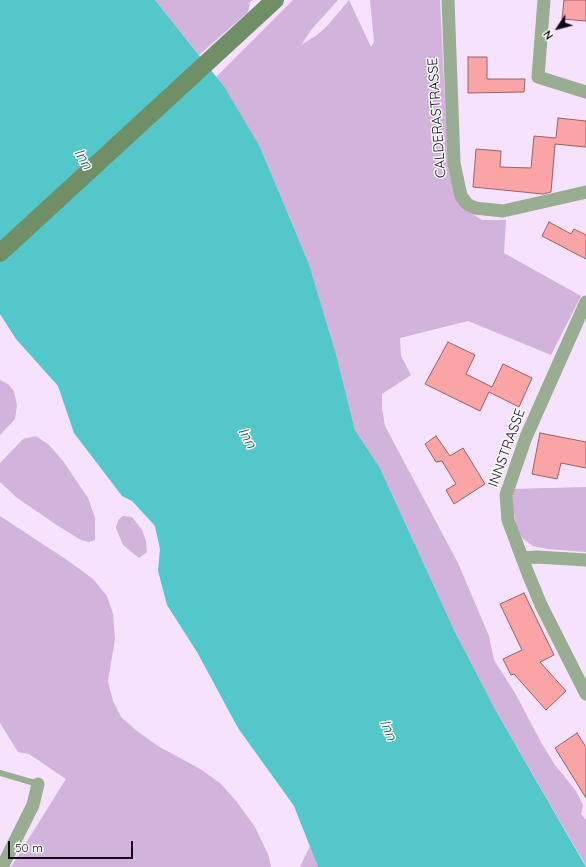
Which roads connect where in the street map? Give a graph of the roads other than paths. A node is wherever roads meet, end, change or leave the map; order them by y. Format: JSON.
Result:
{"nodes":[{"id":1,"x":275,"y":0,"type":"edge"},
{"id":2,"x":448,"y":0,"type":"edge"},
{"id":3,"x":544,"y":0,"type":"edge"},
{"id":4,"x":586,"y":92,"type":"edge"},
{"id":5,"x":586,"y":192,"type":"edge"},
{"id":6,"x":0,"y":253,"type":"edge"},
{"id":7,"x":586,"y":302,"type":"edge"},
{"id":8,"x":522,"y":558,"type":"junction"},
{"id":9,"x":586,"y":560,"type":"edge"},
{"id":10,"x":586,"y":694,"type":"edge"},
{"id":11,"x":0,"y":773,"type":"edge"},
{"id":12,"x":38,"y":784,"type":"joint"},
{"id":13,"x":2,"y":867,"type":"edge"}],
"edges":[{"from":1,"to":6,"type":"main road"},
{"from":2,"to":5,"type":"street","name":"CALDERASTRASSE"},
{"from":3,"to":4,"type":"street"},
{"from":7,"to":8,"type":"street","name":"INNSTRASSE"},
{"from":8,"to":9,"type":"street"},
{"from":8,"to":10,"type":"street","name":"INNSTRASSE"},
{"from":11,"to":12,"type":"lane"},
{"from":12,"to":13,"type":"street"}]}
